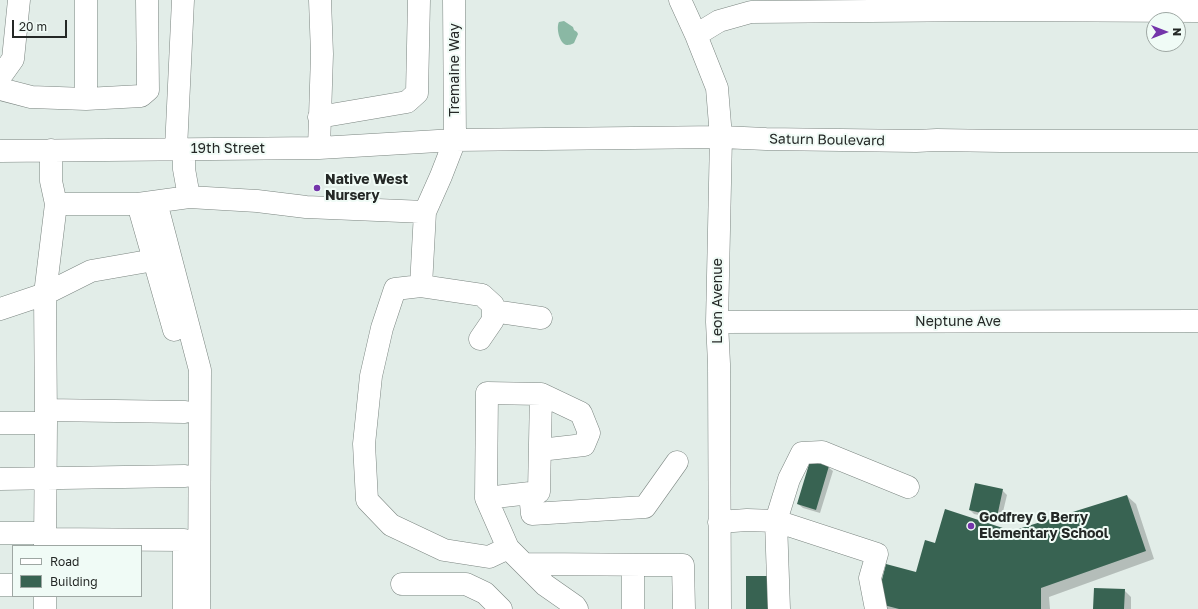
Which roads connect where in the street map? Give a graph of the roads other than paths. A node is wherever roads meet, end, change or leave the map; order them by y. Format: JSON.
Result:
{"nodes":[{"id":1,"x":19,"y":0,"type":"edge"},
{"id":2,"x":86,"y":0,"type":"edge"},
{"id":3,"x":147,"y":0,"type":"edge"},
{"id":4,"x":183,"y":0,"type":"edge"},
{"id":5,"x":320,"y":0,"type":"edge"},
{"id":6,"x":419,"y":0,"type":"edge"},
{"id":7,"x":454,"y":0,"type":"edge"},
{"id":8,"x":680,"y":0,"type":"edge"},
{"id":9,"x":995,"y":5,"type":"edge"},
{"id":10,"x":786,"y":6,"type":"edge"},
{"id":11,"x":1198,"y":11,"type":"edge"},
{"id":12,"x":696,"y":35,"type":"junction"},
{"id":13,"x":0,"y":74,"type":"edge"},
{"id":14,"x":0,"y":89,"type":"edge"},
{"id":15,"x":86,"y":99,"type":"junction"},
{"id":16,"x":319,"y":117,"type":"junction"},
{"id":17,"x":721,"y":137,"type":"junction"},
{"id":18,"x":456,"y":140,"type":"junction"},
{"id":19,"x":1198,"y":141,"type":"edge"},
{"id":20,"x":319,"y":148,"type":"junction"},
{"id":21,"x":180,"y":149,"type":"junction"},
{"id":22,"x":51,"y":150,"type":"junction"},
{"id":23,"x":0,"y":151,"type":"edge"},
{"id":24,"x":189,"y":198,"type":"junction"},
{"id":25,"x":147,"y":203,"type":"junction"},
{"id":26,"x":56,"y":204,"type":"junction"},
{"id":27,"x":425,"y":212,"type":"junction"},
{"id":28,"x":154,"y":260,"type":"junction"},
{"id":29,"x":421,"y":286,"type":"junction"},
{"id":30,"x":45,"y":294,"type":"junction"},
{"id":31,"x":0,"y":309,"type":"edge"},
{"id":32,"x":493,"y":311,"type":"junction"},
{"id":33,"x":541,"y":318,"type":"dead end"},
{"id":34,"x":1198,"y":321,"type":"edge"},
{"id":35,"x":717,"y":322,"type":"junction"},
{"id":36,"x":480,"y":339,"type":"dead end"},
{"id":37,"x":541,"y":394,"type":"junction"},
{"id":38,"x":185,"y":412,"type":"junction"},
{"id":39,"x":46,"y":417,"type":"junction"},
{"id":40,"x":0,"y":423,"type":"edge"},
{"id":41,"x":540,"y":450,"type":"junction"},
{"id":42,"x":677,"y":462,"type":"dead end"},
{"id":43,"x":185,"y":476,"type":"junction"},
{"id":44,"x":46,"y":478,"type":"junction"},
{"id":45,"x":0,"y":479,"type":"edge"},
{"id":46,"x":908,"y":487,"type":"dead end"},
{"id":47,"x":530,"y":493,"type":"junction"},
{"id":48,"x":486,"y":498,"type":"junction"},
{"id":49,"x":776,"y":521,"type":"junction"},
{"id":50,"x":720,"y":522,"type":"junction"},
{"id":51,"x":0,"y":533,"type":"edge"},
{"id":52,"x":45,"y":539,"type":"edge"},
{"id":53,"x":184,"y":540,"type":"junction"},
{"id":54,"x":508,"y":548,"type":"junction"},
{"id":55,"x":525,"y":564,"type":"junction"},
{"id":56,"x":633,"y":565,"type":"junction"},
{"id":57,"x":402,"y":584,"type":"dead end"},
{"id":58,"x":0,"y":585,"type":"edge"},
{"id":59,"x":12,"y":586,"type":"edge"},
{"id":60,"x":45,"y":597,"type":"edge"},
{"id":61,"x":45,"y":609,"type":"edge"},
{"id":62,"x":184,"y":609,"type":"edge"},
{"id":63,"x":199,"y":609,"type":"edge"},
{"id":64,"x":501,"y":609,"type":"edge"},
{"id":65,"x":577,"y":609,"type":"edge"},
{"id":66,"x":633,"y":609,"type":"edge"},
{"id":67,"x":684,"y":609,"type":"edge"},
{"id":68,"x":720,"y":609,"type":"edge"},
{"id":69,"x":779,"y":609,"type":"edge"},
{"id":70,"x":876,"y":609,"type":"edge"}],
"edges":[{"from":1,"to":13,"type":"street"},
{"from":2,"to":15,"type":"street"},
{"from":3,"to":15,"type":"street"},
{"from":4,"to":21,"type":"street"},
{"from":5,"to":16,"type":"street"},
{"from":6,"to":16,"type":"street"},
{"from":7,"to":18,"type":"street","name":"Tremaine Way"},
{"from":8,"to":12,"type":"street","name":"Leon Avenue"},
{"from":9,"to":10,"type":"street"},
{"from":9,"to":11,"type":"street"},
{"from":10,"to":12,"type":"street"},
{"from":12,"to":17,"type":"street","name":"Leon Avenue"},
{"from":14,"to":15,"type":"street"},
{"from":16,"to":20,"type":"street"},
{"from":17,"to":18,"type":"street","name":"Saturn Boulevard"},
{"from":17,"to":19,"type":"street","name":"Saturn Boulevard"},
{"from":17,"to":35,"type":"street","name":"Leon Avenue"},
{"from":18,"to":20,"type":"street","name":"19th Street"},
{"from":18,"to":27,"type":"street"},
{"from":20,"to":21,"type":"street","name":"19th Street"},
{"from":21,"to":22,"type":"street","name":"19th Street"},
{"from":21,"to":24,"type":"street"},
{"from":22,"to":23,"type":"street","name":"19th Street"},
{"from":22,"to":26,"type":"street"},
{"from":24,"to":25,"type":"street"},
{"from":24,"to":27,"type":"street"},
{"from":25,"to":26,"type":"street"},
{"from":25,"to":28,"type":"street"},
{"from":25,"to":63,"type":"street"},
{"from":26,"to":30,"type":"street"},
{"from":27,"to":29,"type":"street"},
{"from":28,"to":30,"type":"street"},
{"from":28,"to":38,"type":"street"},
{"from":29,"to":32,"type":"street"},
{"from":29,"to":54,"type":"street"},
{"from":30,"to":31,"type":"street"},
{"from":30,"to":39,"type":"street"},
{"from":32,"to":33,"type":"street"},
{"from":32,"to":36,"type":"street"},
{"from":34,"to":35,"type":"street","name":"Neptune Ave"},
{"from":35,"to":50,"type":"street","name":"Leon Avenue"},
{"from":37,"to":41,"type":"street"},
{"from":37,"to":41,"type":"street"},
{"from":37,"to":48,"type":"street"},
{"from":38,"to":39,"type":"street"},
{"from":38,"to":43,"type":"street"},
{"from":39,"to":40,"type":"street"},
{"from":39,"to":44,"type":"street"},
{"from":41,"to":47,"type":"street"},
{"from":42,"to":47,"type":"street"},
{"from":43,"to":44,"type":"street"},
{"from":43,"to":53,"type":"street"},
{"from":44,"to":45,"type":"street"},
{"from":44,"to":52,"type":"street"},
{"from":46,"to":49,"type":"street"},
{"from":47,"to":48,"type":"street"},
{"from":48,"to":54,"type":"street"},
{"from":49,"to":50,"type":"street"},
{"from":49,"to":69,"type":"street"},
{"from":49,"to":70,"type":"street"},
{"from":50,"to":68,"type":"street","name":"Leon Avenue"},
{"from":51,"to":52,"type":"street"},
{"from":52,"to":53,"type":"street"},
{"from":53,"to":62,"type":"street"},
{"from":54,"to":55,"type":"street"},
{"from":55,"to":56,"type":"street"},
{"from":55,"to":65,"type":"street"},
{"from":56,"to":66,"type":"street"},
{"from":56,"to":67,"type":"street"},
{"from":57,"to":64,"type":"street"},
{"from":58,"to":59,"type":"street"},
{"from":60,"to":61,"type":"street"}]}
